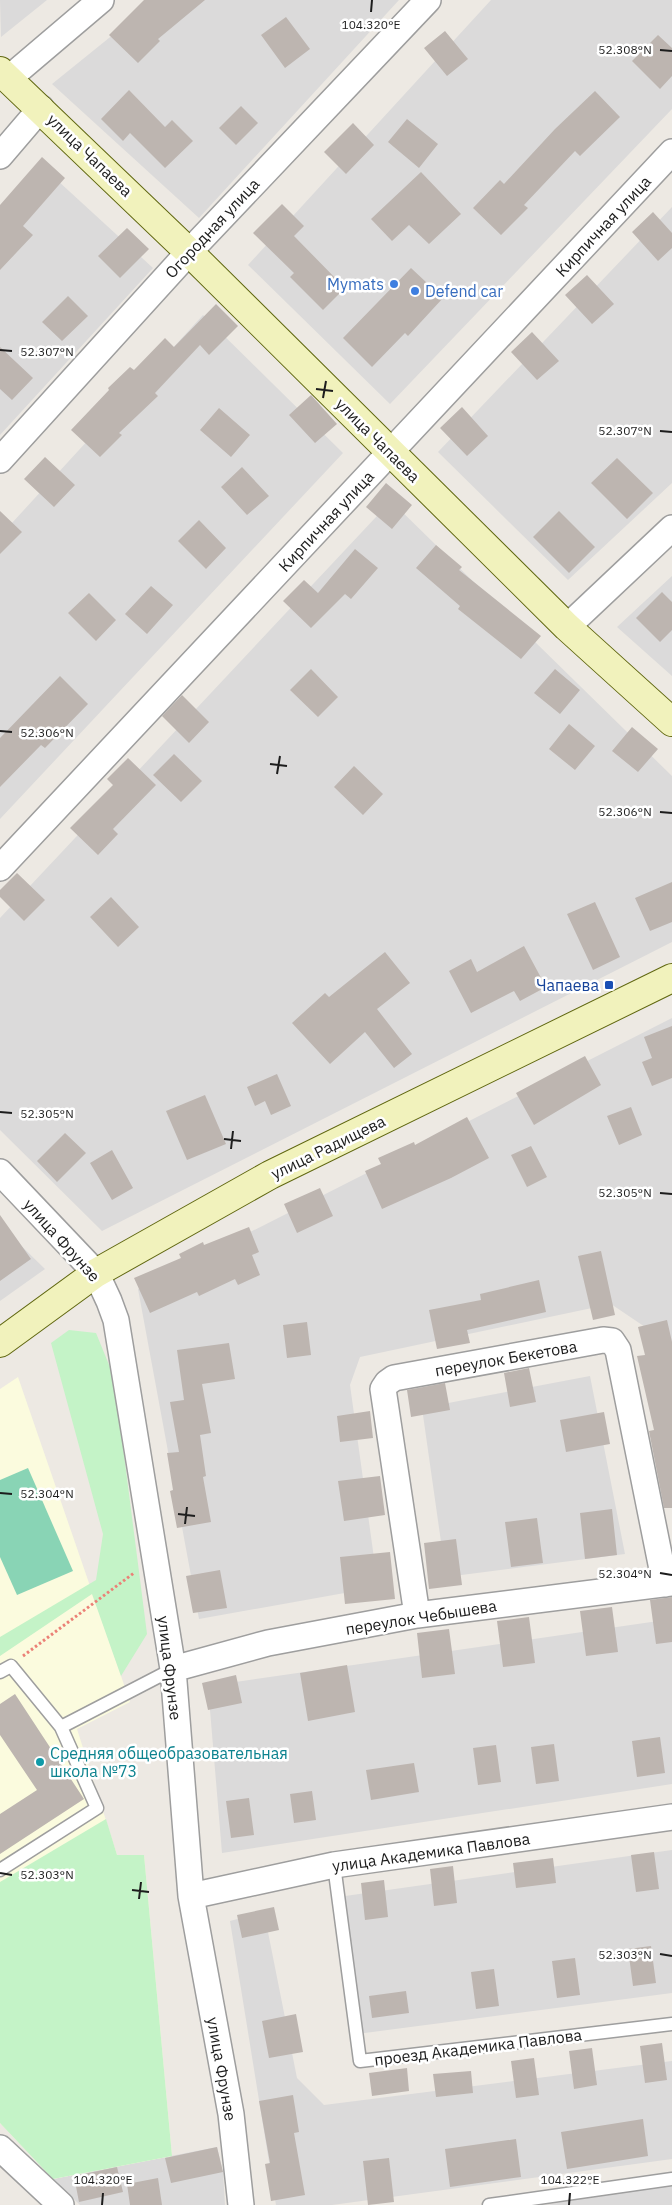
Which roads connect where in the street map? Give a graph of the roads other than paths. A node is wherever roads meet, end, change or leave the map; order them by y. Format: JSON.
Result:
{"nodes":[{"id":1,"x":101,"y":0,"type":"edge"},
{"id":2,"x":428,"y":0,"type":"edge"},
{"id":3,"x":4,"y":75,"type":"edge"},
{"id":4,"x":41,"y":108,"type":"junction"},
{"id":5,"x":672,"y":152,"type":"edge"},
{"id":6,"x":0,"y":156,"type":"edge"},
{"id":7,"x":189,"y":252,"type":"junction"},
{"id":8,"x":391,"y":453,"type":"junction"},
{"id":9,"x":0,"y":460,"type":"edge"},
{"id":10,"x":672,"y":528,"type":"edge"},
{"id":11,"x":567,"y":627,"type":"junction"},
{"id":12,"x":672,"y":722,"type":"edge"},
{"id":13,"x":0,"y":868,"type":"edge"},
{"id":14,"x":672,"y":978,"type":"edge"},
{"id":15,"x":0,"y":1172,"type":"edge"},
{"id":16,"x":96,"y":1274,"type":"junction"},
{"id":17,"x":0,"y":1343,"type":"edge"},
{"id":18,"x":669,"y":1583,"type":"edge"},
{"id":19,"x":417,"y":1615,"type":"junction"},
{"id":20,"x":5,"y":1669,"type":"edge"},
{"id":21,"x":173,"y":1669,"type":"junction"},
{"id":22,"x":61,"y":1727,"type":"junction"},
{"id":23,"x":672,"y":1817,"type":"edge"},
{"id":24,"x":334,"y":1865,"type":"junction"},
{"id":25,"x":0,"y":1870,"type":"edge"},
{"id":26,"x":191,"y":1896,"type":"junction"},
{"id":27,"x":672,"y":2024,"type":"edge"},
{"id":28,"x":3,"y":2158,"type":"edge"},
{"id":29,"x":672,"y":2179,"type":"edge"},
{"id":30,"x":61,"y":2205,"type":"edge"},
{"id":31,"x":241,"y":2205,"type":"edge"},
{"id":32,"x":489,"y":2205,"type":"edge"}],
"edges":[{"from":1,"to":3,"type":"street"},
{"from":2,"to":7,"type":"street","name":"Огородная улица"},
{"from":3,"to":4,"type":"main road","name":"улица Чапаева"},
{"from":4,"to":6,"type":"street"},
{"from":4,"to":7,"type":"main road","name":"улица Чапаева"},
{"from":5,"to":8,"type":"street","name":"Кирпичная улица"},
{"from":7,"to":8,"type":"main road","name":"улица Чапаева"},
{"from":7,"to":9,"type":"street","name":"Огородная улица"},
{"from":8,"to":11,"type":"main road","name":"улица Чапаева"},
{"from":8,"to":13,"type":"street","name":"Кирпичная улица"},
{"from":10,"to":11,"type":"street"},
{"from":11,"to":12,"type":"main road","name":"улица Чапаева"},
{"from":14,"to":16,"type":"main road","name":"улица Радищева"},
{"from":15,"to":16,"type":"street","name":"улица Фрунзе"},
{"from":16,"to":17,"type":"main road","name":"улица Радищева"},
{"from":16,"to":21,"type":"street","name":"улица Фрунзе"},
{"from":18,"to":19,"type":"street","name":"переулок Чебышева"},
{"from":18,"to":19,"type":"street","name":"переулок Бекетова"},
{"from":19,"to":21,"type":"street","name":"переулок Чебышева"},
{"from":20,"to":22,"type":"lane"},
{"from":21,"to":22,"type":"lane"},
{"from":21,"to":26,"type":"street","name":"улица Фрунзе"},
{"from":22,"to":25,"type":"lane"},
{"from":23,"to":24,"type":"street","name":"улица Академика Павлова"},
{"from":24,"to":26,"type":"street","name":"улица Академика Павлова"},
{"from":24,"to":27,"type":"lane","name":"проезд Академика Павлова"},
{"from":26,"to":31,"type":"street","name":"улица Фрунзе"},
{"from":28,"to":30,"type":"street"},
{"from":29,"to":32,"type":"lane"}]}
